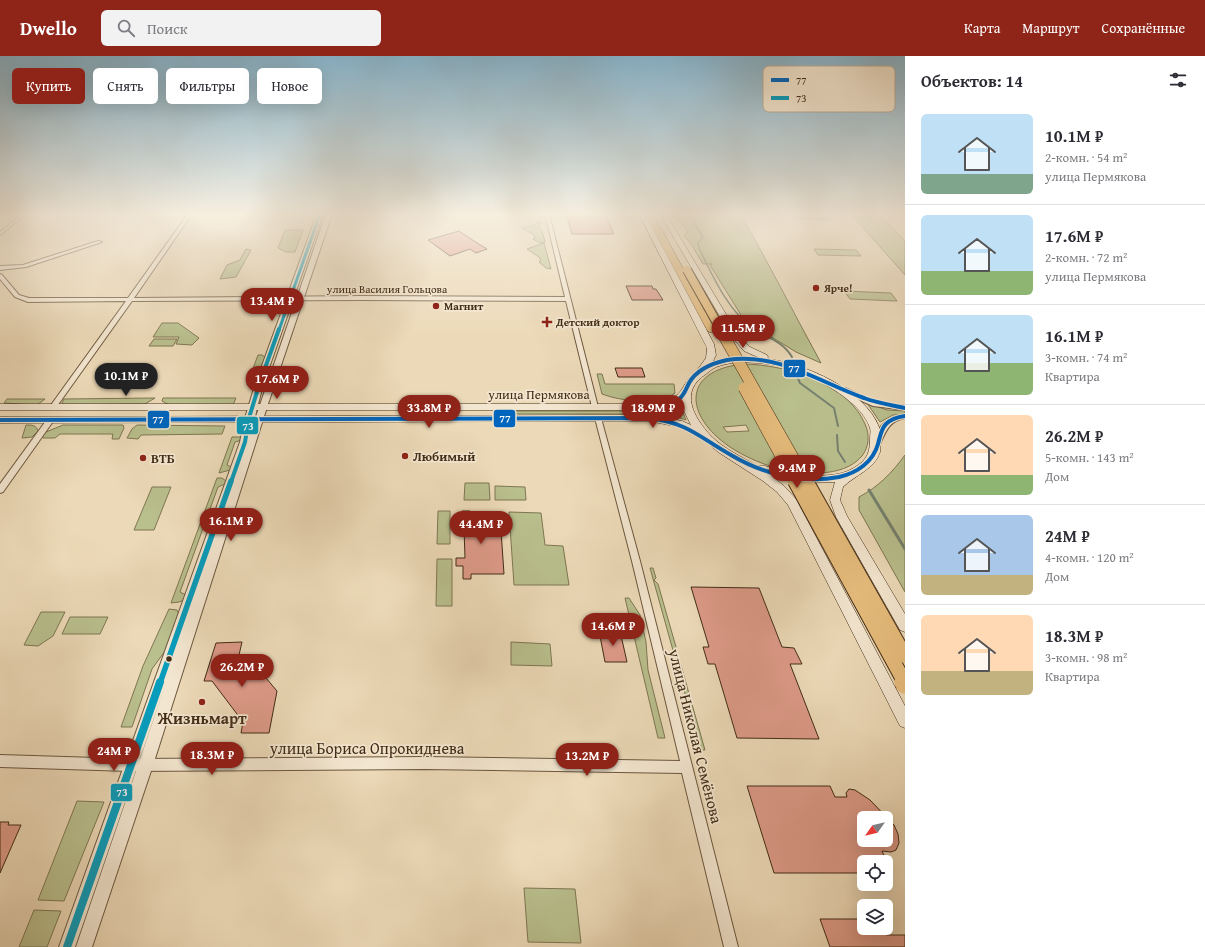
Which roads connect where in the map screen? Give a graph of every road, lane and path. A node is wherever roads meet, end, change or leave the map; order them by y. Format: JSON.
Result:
{"nodes":[{"id":1,"x":57,"y":256,"type":"edge"},
{"id":2,"x":161,"y":256,"type":"edge"},
{"id":3,"x":305,"y":256,"type":"edge"},
{"id":4,"x":315,"y":256,"type":"edge"},
{"id":5,"x":557,"y":256,"type":"edge"},
{"id":6,"x":664,"y":256,"type":"edge"},
{"id":7,"x":674,"y":256,"type":"edge"},
{"id":8,"x":676,"y":256,"type":"edge"},
{"id":9,"x":688,"y":256,"type":"edge"},
{"id":10,"x":0,"y":268,"type":"edge"},
{"id":11,"x":683,"y":270,"type":"junction"},
{"id":12,"x":0,"y":276,"type":"edge"},
{"id":13,"x":290,"y":299,"type":"junction"},
{"id":14,"x":301,"y":299,"type":"junction"},
{"id":15,"x":568,"y":299,"type":"junction"},
{"id":16,"x":130,"y":300,"type":"junction"},
{"id":17,"x":794,"y":367,"type":"junction"},
{"id":18,"x":699,"y":372,"type":"junction"},
{"id":19,"x":833,"y":384,"type":"junction"},
{"id":20,"x":687,"y":388,"type":"junction"},
{"id":21,"x":0,"y":407,"type":"edge"},
{"id":22,"x":53,"y":407,"type":"junction"},
{"id":23,"x":253,"y":407,"type":"junction"},
{"id":24,"x":263,"y":407,"type":"junction"},
{"id":25,"x":595,"y":407,"type":"junction"},
{"id":26,"x":905,"y":408,"type":"edge"},
{"id":27,"x":905,"y":416,"type":"edge"},
{"id":28,"x":249,"y":418,"type":"junction"},
{"id":29,"x":260,"y":418,"type":"junction"},
{"id":30,"x":598,"y":418,"type":"junction"},
{"id":31,"x":0,"y":420,"type":"edge"},
{"id":32,"x":50,"y":420,"type":"junction"},
{"id":33,"x":711,"y":441,"type":"junction"},
{"id":34,"x":877,"y":445,"type":"junction"},
{"id":35,"x":739,"y":460,"type":"junction"},
{"id":36,"x":857,"y":471,"type":"junction"},
{"id":37,"x":0,"y":490,"type":"edge"},
{"id":38,"x":905,"y":626,"type":"edge"},
{"id":39,"x":905,"y":656,"type":"edge"},
{"id":40,"x":905,"y":684,"type":"edge"},
{"id":41,"x":905,"y":721,"type":"edge"},
{"id":42,"x":0,"y":761,"type":"edge"},
{"id":43,"x":146,"y":765,"type":"junction"},
{"id":44,"x":130,"y":766,"type":"junction"},
{"id":45,"x":686,"y":767,"type":"junction"},
{"id":46,"x":67,"y":947,"type":"edge"},
{"id":47,"x":84,"y":947,"type":"edge"},
{"id":48,"x":731,"y":947,"type":"edge"}],
"edges":[{"from":1,"to":10,"type":"street"},
{"from":2,"to":16,"type":"street"},
{"from":3,"to":13,"type":"street"},
{"from":4,"to":14,"type":"street"},
{"from":5,"to":15,"type":"street"},
{"from":6,"to":18,"type":"main road","name":"улица Пермякова"},
{"from":7,"to":11,"type":"highway"},
{"from":8,"to":11,"type":"highway"},
{"from":9,"to":17,"type":"main road"},
{"from":11,"to":39,"type":"highway","bridge":true},
{"from":11,"to":40,"type":"highway","bridge":true},
{"from":12,"to":16,"type":"street","name":"улица Василия Гольцова"},
{"from":13,"to":14,"type":"street","name":"улица Василия Гольцова"},
{"from":13,"to":16,"type":"street","name":"улица Василия Гольцова"},
{"from":13,"to":23,"type":"street"},
{"from":14,"to":15,"type":"street","name":"улица Василия Гольцова"},
{"from":14,"to":24,"type":"street"},
{"from":15,"to":25,"type":"street"},
{"from":16,"to":22,"type":"street"},
{"from":17,"to":18,"type":"main road"},
{"from":17,"to":19,"type":"main road"},
{"from":18,"to":20,"type":"main road","name":"улица Пермякова"},
{"from":19,"to":26,"type":"street"},
{"from":19,"to":34,"type":"main road"},
{"from":20,"to":25,"type":"main road","name":"улица Пермякова"},
{"from":20,"to":33,"type":"main road"},
{"from":21,"to":22,"type":"main road","name":"улица Пермякова"},
{"from":22,"to":23,"type":"main road","name":"улица Пермякова"},
{"from":23,"to":24,"type":"main road","name":"улица Пермякова"},
{"from":23,"to":28,"type":"street"},
{"from":24,"to":25,"type":"main road","name":"улица Пермякова"},
{"from":24,"to":29,"type":"street"},
{"from":27,"to":34,"type":"street"},
{"from":28,"to":29,"type":"main road","name":"улица Пермякова"},
{"from":28,"to":32,"type":"main road","name":"улица Пермякова"},
{"from":28,"to":44,"type":"street"},
{"from":29,"to":30,"type":"main road","name":"улица Пермякова"},
{"from":29,"to":43,"type":"street"},
{"from":30,"to":33,"type":"main road","name":"улица Пермякова"},
{"from":30,"to":45,"type":"street","name":"улица Николая Семёнова"},
{"from":31,"to":32,"type":"main road","name":"улица Пермякова"},
{"from":32,"to":37,"type":"street"},
{"from":33,"to":35,"type":"main road"},
{"from":34,"to":36,"type":"main road"},
{"from":35,"to":36,"type":"main road"},
{"from":35,"to":41,"type":"main road"},
{"from":36,"to":38,"type":"main road"},
{"from":42,"to":44,"type":"street","name":"улица Бориса Опрокиднева"},
{"from":43,"to":44,"type":"street","name":"улица Бориса Опрокиднева"},
{"from":43,"to":45,"type":"street","name":"улица Бориса Опрокиднева"},
{"from":43,"to":47,"type":"street"},
{"from":44,"to":46,"type":"street"},
{"from":45,"to":48,"type":"street","name":"улица Николая Семёнова"}]}
